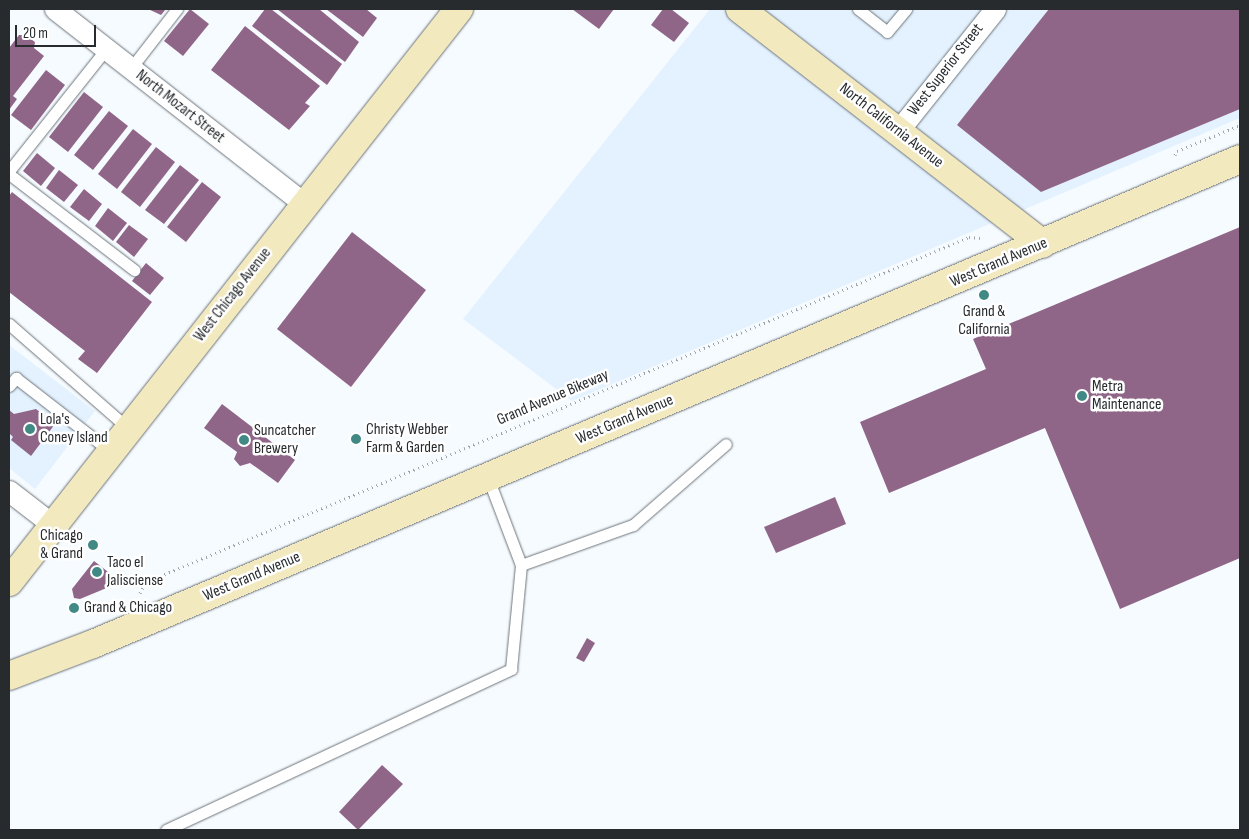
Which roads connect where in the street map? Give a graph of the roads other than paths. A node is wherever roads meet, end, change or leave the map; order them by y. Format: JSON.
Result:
{"nodes":[{"id":1,"x":55,"y":9,"type":"edge"},
{"id":2,"x":177,"y":9,"type":"edge"},
{"id":3,"x":459,"y":9,"type":"edge"},
{"id":4,"x":740,"y":9,"type":"edge"},
{"id":5,"x":858,"y":9,"type":"edge"},
{"id":6,"x":906,"y":9,"type":"edge"},
{"id":7,"x":995,"y":9,"type":"edge"},
{"id":8,"x":106,"y":48,"type":"junction"},
{"id":9,"x":130,"y":68,"type":"junction"},
{"id":10,"x":898,"y":131,"type":"junction"},
{"id":11,"x":1240,"y":159,"type":"edge"},
{"id":12,"x":9,"y":172,"type":"edge"},
{"id":13,"x":305,"y":204,"type":"junction"},
{"id":14,"x":1043,"y":244,"type":"junction"},
{"id":15,"x":134,"y":270,"type":"dead end"},
{"id":16,"x":9,"y":324,"type":"edge"},
{"id":17,"x":9,"y":386,"type":"edge"},
{"id":18,"x":128,"y":428,"type":"junction"},
{"id":19,"x":726,"y":444,"type":"dead end"},
{"id":20,"x":111,"y":452,"type":"junction"},
{"id":21,"x":488,"y":478,"type":"junction"},
{"id":22,"x":9,"y":491,"type":"edge"},
{"id":23,"x":53,"y":525,"type":"junction"},
{"id":24,"x":521,"y":565,"type":"junction"},
{"id":25,"x":9,"y":582,"type":"edge"},
{"id":26,"x":9,"y":676,"type":"edge"},
{"id":27,"x":166,"y":830,"type":"edge"}],
"edges":[{"from":1,"to":8,"type":"street","name":"North Mozart Street"},
{"from":2,"to":9,"type":"lane"},
{"from":3,"to":13,"type":"main road","name":"West Chicago Avenue"},
{"from":4,"to":10,"type":"main road","name":"North California Avenue"},
{"from":5,"to":6,"type":"lane"},
{"from":7,"to":10,"type":"street","name":"West Superior Street"},
{"from":8,"to":9,"type":"street","name":"North Mozart Street"},
{"from":8,"to":12,"type":"lane"},
{"from":9,"to":13,"type":"street","name":"North Mozart Street"},
{"from":10,"to":14,"type":"main road","name":"North California Avenue"},
{"from":11,"to":14,"type":"main road","name":"West Grand Avenue"},
{"from":12,"to":15,"type":"lane"},
{"from":13,"to":18,"type":"main road","name":"West Chicago Avenue"},
{"from":14,"to":21,"type":"main road","name":"West Grand Avenue"},
{"from":16,"to":18,"type":"lane"},
{"from":17,"to":20,"type":"lane"},
{"from":18,"to":20,"type":"main road","name":"West Chicago Avenue"},
{"from":19,"to":24,"type":"lane"},
{"from":20,"to":23,"type":"main road","name":"West Chicago Avenue"},
{"from":21,"to":24,"type":"lane"},
{"from":21,"to":26,"type":"main road","name":"West Grand Avenue"},
{"from":22,"to":23,"type":"street"},
{"from":23,"to":25,"type":"main road","name":"West Chicago Avenue"},
{"from":24,"to":27,"type":"lane"}]}
